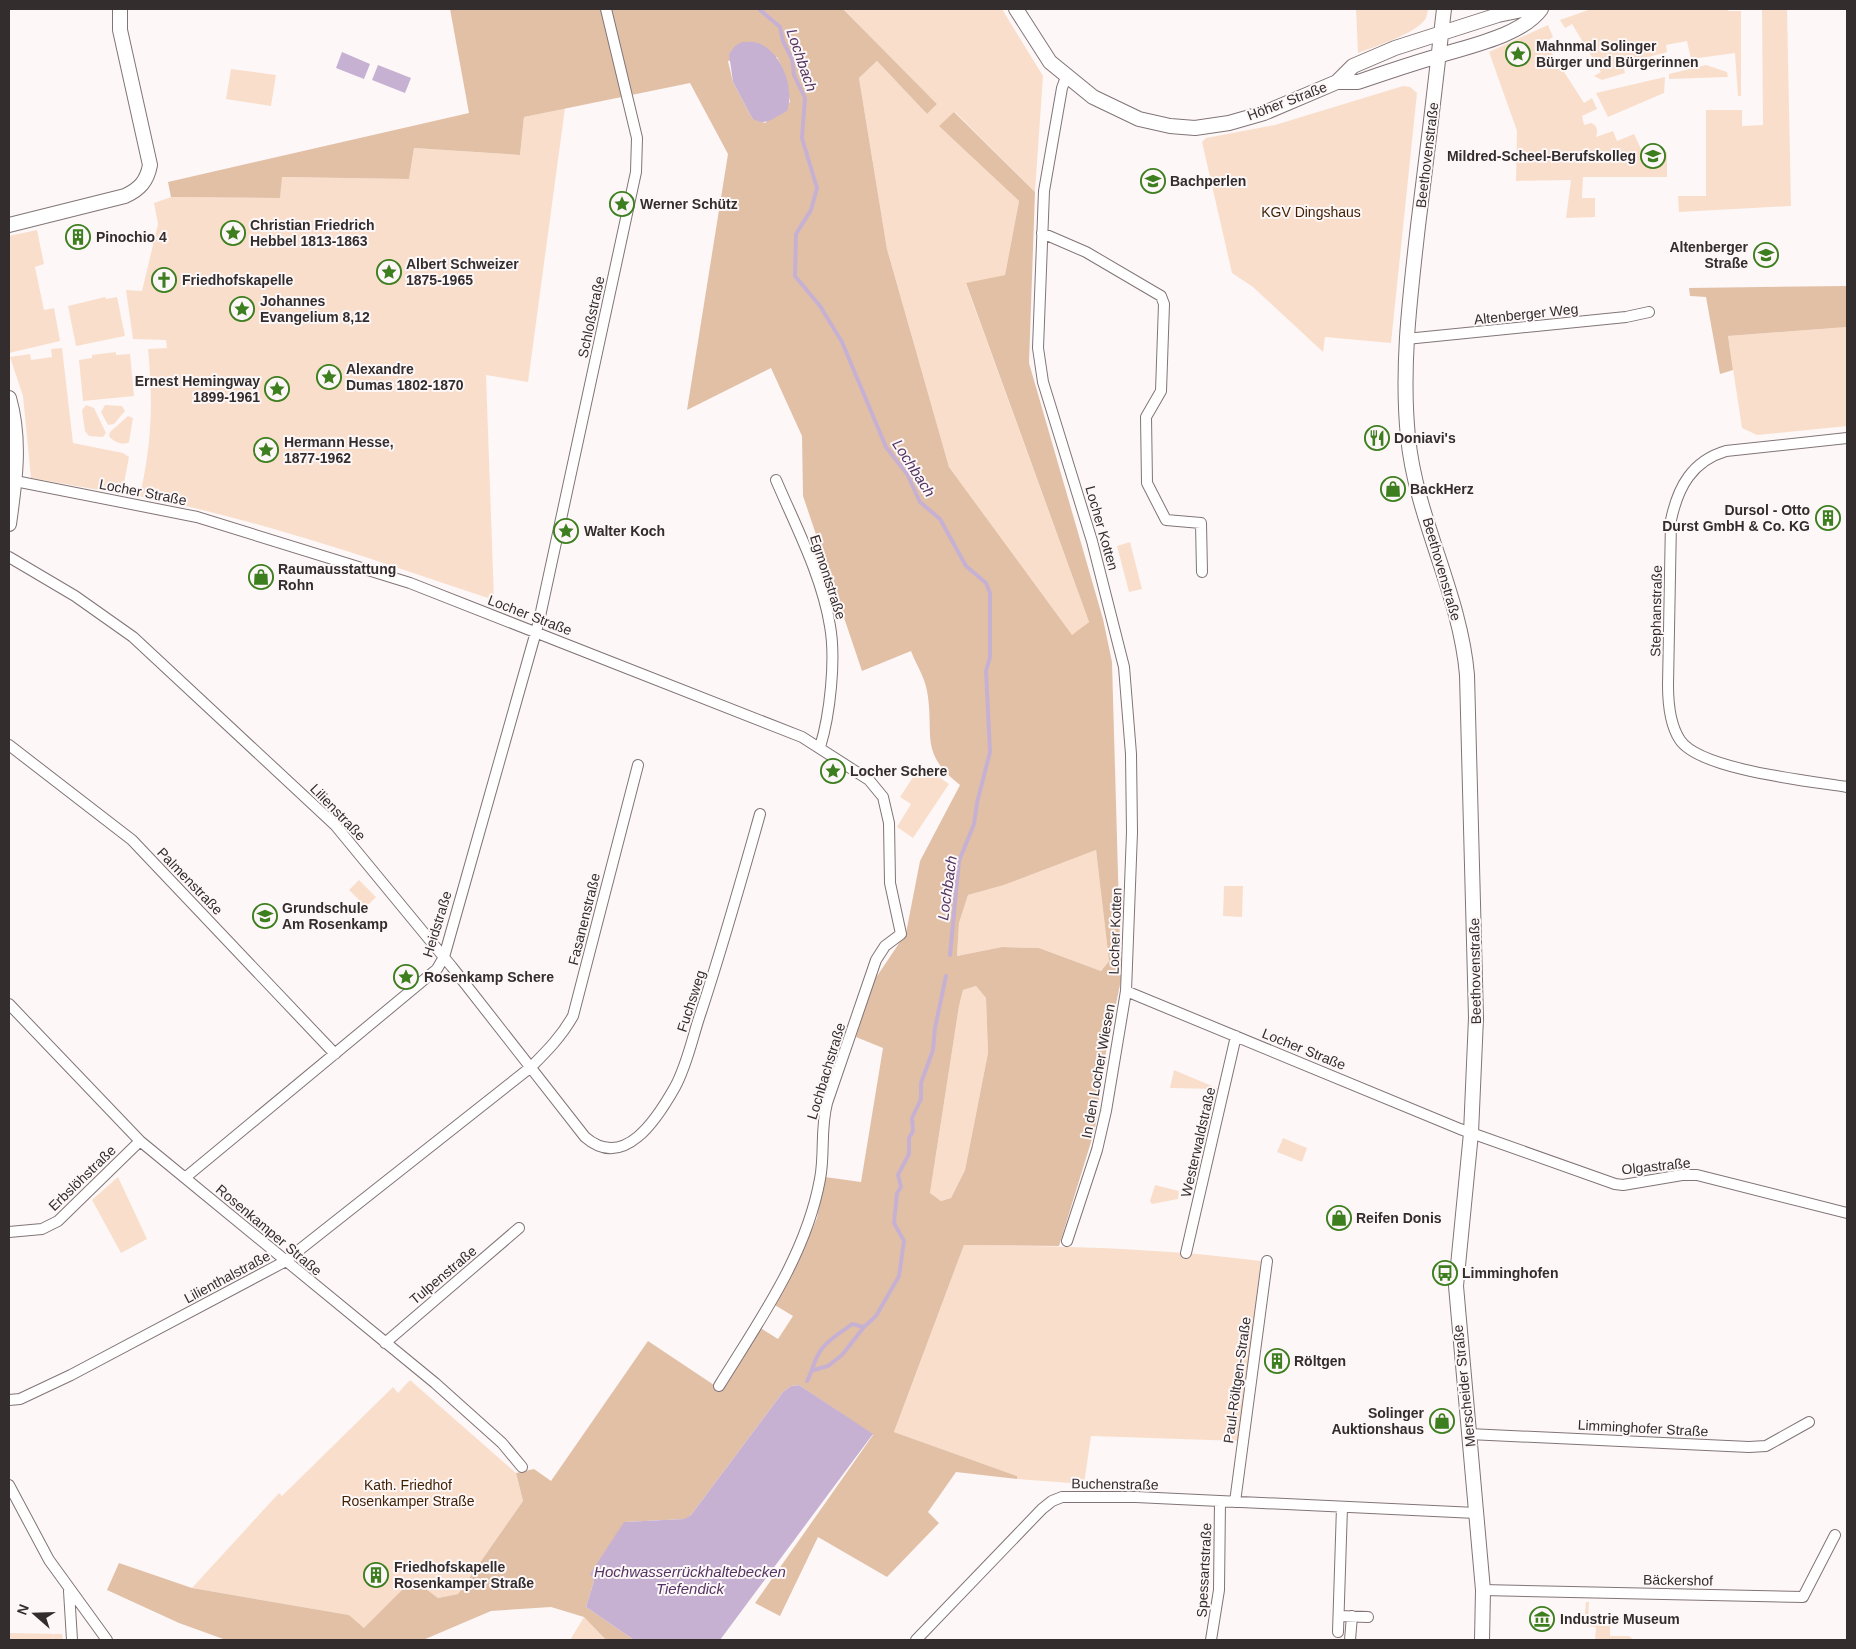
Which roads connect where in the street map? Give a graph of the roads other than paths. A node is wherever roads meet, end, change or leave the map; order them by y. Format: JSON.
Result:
{"nodes":[{"id":1,"x":120,"y":9,"type":"edge"},
{"id":2,"x":606,"y":9,"type":"edge"},
{"id":3,"x":1016,"y":9,"type":"edge"},
{"id":4,"x":1444,"y":9,"type":"edge"},
{"id":5,"x":1526,"y":9,"type":"edge"},
{"id":6,"x":1541,"y":9,"type":"edge"},
{"id":7,"x":1442,"y":33,"type":"junction"},
{"id":8,"x":1439,"y":55,"type":"junction"},
{"id":9,"x":1066,"y":77,"type":"junction"},
{"id":10,"x":1337,"y":82,"type":"junction"},
{"id":11,"x":9,"y":225,"type":"edge"},
{"id":12,"x":1042,"y":233,"type":"junction"},
{"id":13,"x":1649,"y":312,"type":"dead end"},
{"id":14,"x":1406,"y":339,"type":"junction"},
{"id":15,"x":9,"y":398,"type":"edge"},
{"id":16,"x":1847,"y":438,"type":"edge"},
{"id":17,"x":12,"y":480,"type":"edge"},
{"id":18,"x":776,"y":480,"type":"dead end"},
{"id":19,"x":9,"y":524,"type":"edge"},
{"id":20,"x":9,"y":557,"type":"edge"},
{"id":21,"x":1202,"y":572,"type":"dead end"},
{"id":22,"x":535,"y":631,"type":"junction"},
{"id":23,"x":9,"y":745,"type":"edge"},
{"id":24,"x":820,"y":747,"type":"junction"},
{"id":25,"x":638,"y":765,"type":"dead end"},
{"id":26,"x":1847,"y":787,"type":"edge"},
{"id":27,"x":760,"y":814,"type":"dead end"},
{"id":28,"x":901,"y":934,"type":"joint"},
{"id":29,"x":444,"y":957,"type":"junction"},
{"id":30,"x":1126,"y":991,"type":"junction"},
{"id":31,"x":9,"y":1004,"type":"edge"},
{"id":32,"x":1236,"y":1036,"type":"junction"},
{"id":33,"x":335,"y":1054,"type":"junction"},
{"id":34,"x":531,"y":1067,"type":"junction"},
{"id":35,"x":1471,"y":1133,"type":"junction"},
{"id":36,"x":140,"y":1141,"type":"junction"},
{"id":37,"x":593,"y":1144,"type":"joint"},
{"id":38,"x":186,"y":1177,"type":"junction"},
{"id":39,"x":1847,"y":1213,"type":"edge"},
{"id":40,"x":519,"y":1228,"type":"dead end"},
{"id":41,"x":9,"y":1232,"type":"edge"},
{"id":42,"x":1067,"y":1240,"type":"dead end"},
{"id":43,"x":1186,"y":1254,"type":"dead end"},
{"id":44,"x":1268,"y":1261,"type":"dead end"},
{"id":45,"x":284,"y":1262,"type":"junction"},
{"id":46,"x":384,"y":1343,"type":"junction"},
{"id":47,"x":719,"y":1386,"type":"dead end"},
{"id":48,"x":9,"y":1400,"type":"edge"},
{"id":49,"x":1810,"y":1422,"type":"dead end"},
{"id":50,"x":1468,"y":1434,"type":"junction"},
{"id":51,"x":522,"y":1467,"type":"dead end"},
{"id":52,"x":9,"y":1485,"type":"edge"},
{"id":53,"x":1220,"y":1501,"type":"junction"},
{"id":54,"x":1235,"y":1502,"type":"junction"},
{"id":55,"x":1342,"y":1507,"type":"junction"},
{"id":56,"x":1476,"y":1512,"type":"junction"},
{"id":57,"x":1835,"y":1535,"type":"dead end"},
{"id":58,"x":1483,"y":1590,"type":"junction"},
{"id":59,"x":69,"y":1591,"type":"junction"},
{"id":60,"x":1339,"y":1616,"type":"junction"},
{"id":61,"x":1352,"y":1616,"type":"junction"},
{"id":62,"x":1368,"y":1617,"type":"dead end"},
{"id":63,"x":1338,"y":1632,"type":"dead end"},
{"id":64,"x":72,"y":1640,"type":"edge"},
{"id":65,"x":107,"y":1640,"type":"edge"},
{"id":66,"x":916,"y":1640,"type":"edge"},
{"id":67,"x":1212,"y":1640,"type":"edge"},
{"id":68,"x":1350,"y":1640,"type":"edge"},
{"id":69,"x":1482,"y":1640,"type":"edge"}],
"edges":[{"from":1,"to":11,"type":"main road"},
{"from":2,"to":22,"type":"street","name":"Schloßstraße"},
{"from":3,"to":9,"type":"main road","name":"Höher Straße"},
{"from":4,"to":7,"type":"main road","name":"Beethovenstraße"},
{"from":5,"to":7,"type":"main road","name":"Höher Straße"},
{"from":6,"to":8,"type":"main road","name":"Höher Straße"},
{"from":7,"to":8,"type":"main road","name":"Beethovenstraße"},
{"from":7,"to":10,"type":"main road","name":"Höher Straße"},
{"from":8,"to":10,"type":"main road","name":"Höher Straße"},
{"from":8,"to":14,"type":"main road","name":"Beethovenstraße"},
{"from":9,"to":10,"type":"main road","name":"Höher Straße"},
{"from":9,"to":12,"type":"street","name":"Locher Kotten"},
{"from":12,"to":21,"type":"street"},
{"from":12,"to":30,"type":"street","name":"Locher Kotten"},
{"from":13,"to":14,"type":"street","name":"Altenberger Weg"},
{"from":14,"to":35,"type":"main road","name":"Beethovenstraße"},
{"from":15,"to":17,"type":"main road"},
{"from":16,"to":26,"type":"street","name":"Stephanstraße"},
{"from":17,"to":19,"type":"main road"},
{"from":17,"to":22,"type":"street","name":"Locher Straße"},
{"from":18,"to":24,"type":"street","name":"Egmontstraße"},
{"from":20,"to":29,"type":"street","name":"Lilienstraße"},
{"from":22,"to":24,"type":"street","name":"Locher Straße"},
{"from":22,"to":29,"type":"street","name":"Heidstraße"},
{"from":23,"to":33,"type":"street","name":"Palmenstraße"},
{"from":24,"to":28,"type":"street","name":"Locher Straße"},
{"from":25,"to":34,"type":"street","name":"Fasanenstraße"},
{"from":27,"to":37,"type":"street","name":"Fuchsweg"},
{"from":28,"to":47,"type":"street","name":"Lochbachstraße"},
{"from":29,"to":33,"type":"street","name":"Heidstraße"},
{"from":29,"to":34,"type":"street","name":"Lilienstraße"},
{"from":30,"to":32,"type":"street","name":"Locher Straße"},
{"from":30,"to":42,"type":"street","name":"In den Locher Wiesen"},
{"from":31,"to":36,"type":"street","name":"Rosenkamper Straße"},
{"from":32,"to":35,"type":"street","name":"Locher Straße"},
{"from":32,"to":43,"type":"street","name":"Westerwaldstraße"},
{"from":33,"to":38,"type":"street","name":"Heidstraße"},
{"from":34,"to":37,"type":"street","name":"Lilienstraße"},
{"from":34,"to":45,"type":"street","name":"Lilienthalstraße"},
{"from":35,"to":39,"type":"street","name":"Olgastraße"},
{"from":35,"to":50,"type":"main road","name":"Merscheider Straße"},
{"from":36,"to":38,"type":"street","name":"Rosenkamper Straße"},
{"from":36,"to":41,"type":"street","name":"Erbslöhstraße"},
{"from":38,"to":45,"type":"street","name":"Rosenkamper Straße"},
{"from":40,"to":46,"type":"street","name":"Tulpenstraße"},
{"from":44,"to":54,"type":"street","name":"Paul-Röltgen-Straße"},
{"from":45,"to":46,"type":"street","name":"Rosenkamper Straße"},
{"from":45,"to":48,"type":"street","name":"Lilienthalstraße"},
{"from":46,"to":51,"type":"street","name":"Rosenkamper Straße"},
{"from":49,"to":50,"type":"street","name":"Limminghofer Straße"},
{"from":50,"to":56,"type":"main road","name":"Merscheider Straße"},
{"from":52,"to":59,"type":"street"},
{"from":53,"to":54,"type":"street","name":"Buchenstraße"},
{"from":53,"to":66,"type":"street","name":"Buchenstraße"},
{"from":53,"to":67,"type":"street","name":"Spessartstraße"},
{"from":54,"to":55,"type":"street","name":"Buchenstraße"},
{"from":55,"to":56,"type":"street","name":"Buchenstraße"},
{"from":55,"to":60,"type":"street"},
{"from":56,"to":58,"type":"main road","name":"Merscheider Straße"},
{"from":57,"to":58,"type":"street","name":"Bäckershof"},
{"from":58,"to":69,"type":"main road","name":"Merscheider Straße"},
{"from":59,"to":64,"type":"street"},
{"from":59,"to":65,"type":"street"},
{"from":60,"to":61,"type":"street"},
{"from":60,"to":63,"type":"street"},
{"from":61,"to":62,"type":"street"},
{"from":61,"to":68,"type":"street"}]}
